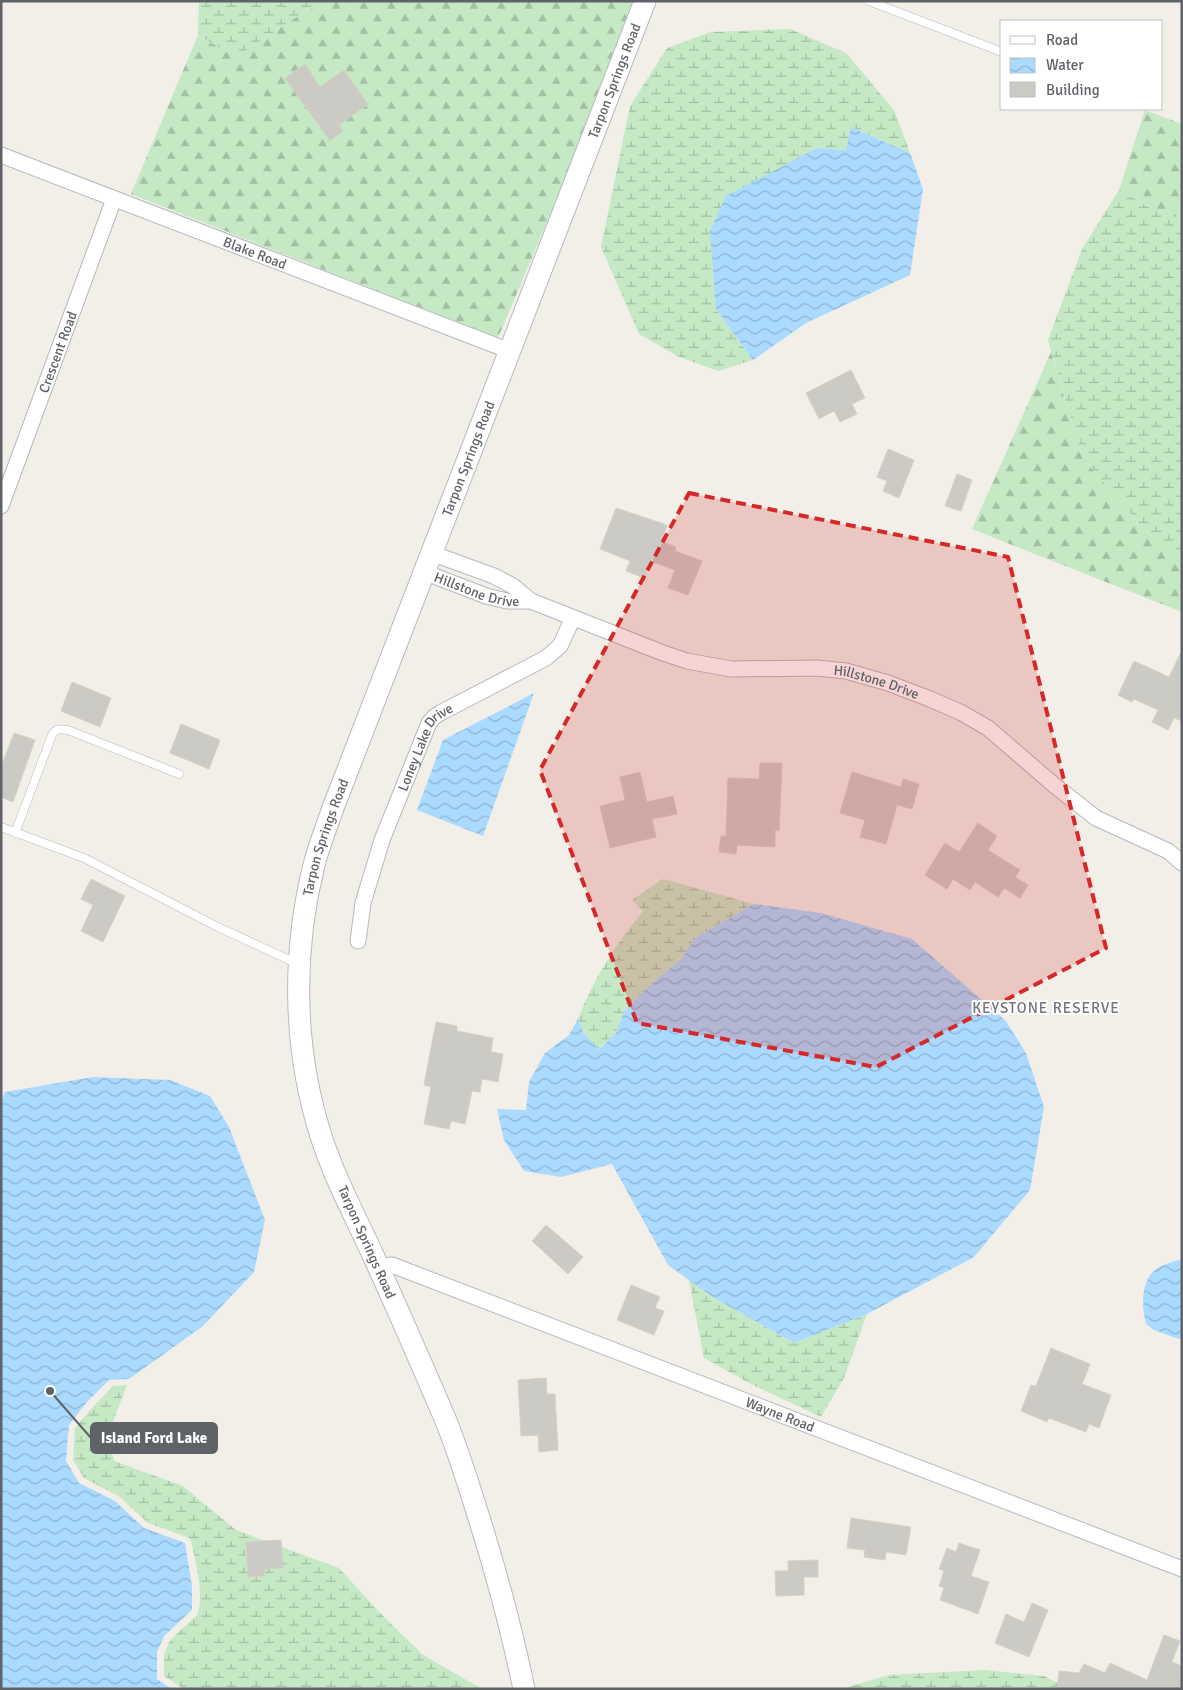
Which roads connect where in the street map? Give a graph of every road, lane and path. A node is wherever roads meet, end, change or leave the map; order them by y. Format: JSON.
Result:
{"nodes":[{"id":1,"x":645,"y":1,"type":"edge"},
{"id":2,"x":869,"y":1,"type":"edge"},
{"id":3,"x":1000,"y":51,"type":"edge"},
{"id":4,"x":1,"y":155,"type":"edge"},
{"id":5,"x":114,"y":199,"type":"junction"},
{"id":6,"x":510,"y":351,"type":"junction"},
{"id":7,"x":1,"y":506,"type":"edge"},
{"id":8,"x":428,"y":563,"type":"junction"},
{"id":9,"x":494,"y":576,"type":"junction"},
{"id":10,"x":486,"y":596,"type":"junction"},
{"id":11,"x":531,"y":601,"type":"junction"},
{"id":12,"x":574,"y":618,"type":"junction"},
{"id":13,"x":178,"y":774,"type":"dead end"},
{"id":14,"x":1,"y":827,"type":"edge"},
{"id":15,"x":15,"y":833,"type":"junction"},
{"id":16,"x":1182,"y":863,"type":"edge"},
{"id":17,"x":358,"y":941,"type":"dead end"},
{"id":18,"x":299,"y":964,"type":"junction"},
{"id":19,"x":378,"y":1267,"type":"junction"},
{"id":20,"x":1182,"y":1569,"type":"edge"},
{"id":21,"x":524,"y":1689,"type":"edge"}],
"edges":[{"from":1,"to":6,"type":"main road","name":"Tarpon Springs Road"},
{"from":2,"to":3,"type":"lane"},
{"from":4,"to":5,"type":"street","name":"Blake Road"},
{"from":5,"to":6,"type":"street","name":"Blake Road"},
{"from":5,"to":7,"type":"street","name":"Crescent Road"},
{"from":6,"to":8,"type":"main road","name":"Tarpon Springs Road"},
{"from":8,"to":9,"type":"street","name":"Hillstone Drive"},
{"from":8,"to":10,"type":"street","name":"Hillstone Drive"},
{"from":8,"to":18,"type":"main road","name":"Tarpon Springs Road"},
{"from":9,"to":10,"type":"street"},
{"from":9,"to":11,"type":"street","name":"Hillstone Drive"},
{"from":10,"to":11,"type":"street","name":"Hillstone Drive"},
{"from":11,"to":12,"type":"street","name":"Hillstone Drive"},
{"from":12,"to":16,"type":"street","name":"Hillstone Drive"},
{"from":12,"to":17,"type":"street","name":"Loney Lake Drive"},
{"from":13,"to":15,"type":"lane"},
{"from":14,"to":15,"type":"lane"},
{"from":15,"to":18,"type":"lane"},
{"from":18,"to":19,"type":"main road","name":"Tarpon Springs Road"},
{"from":19,"to":20,"type":"street","name":"Wayne Road"},
{"from":19,"to":21,"type":"main road","name":"Tarpon Springs Road"}]}
